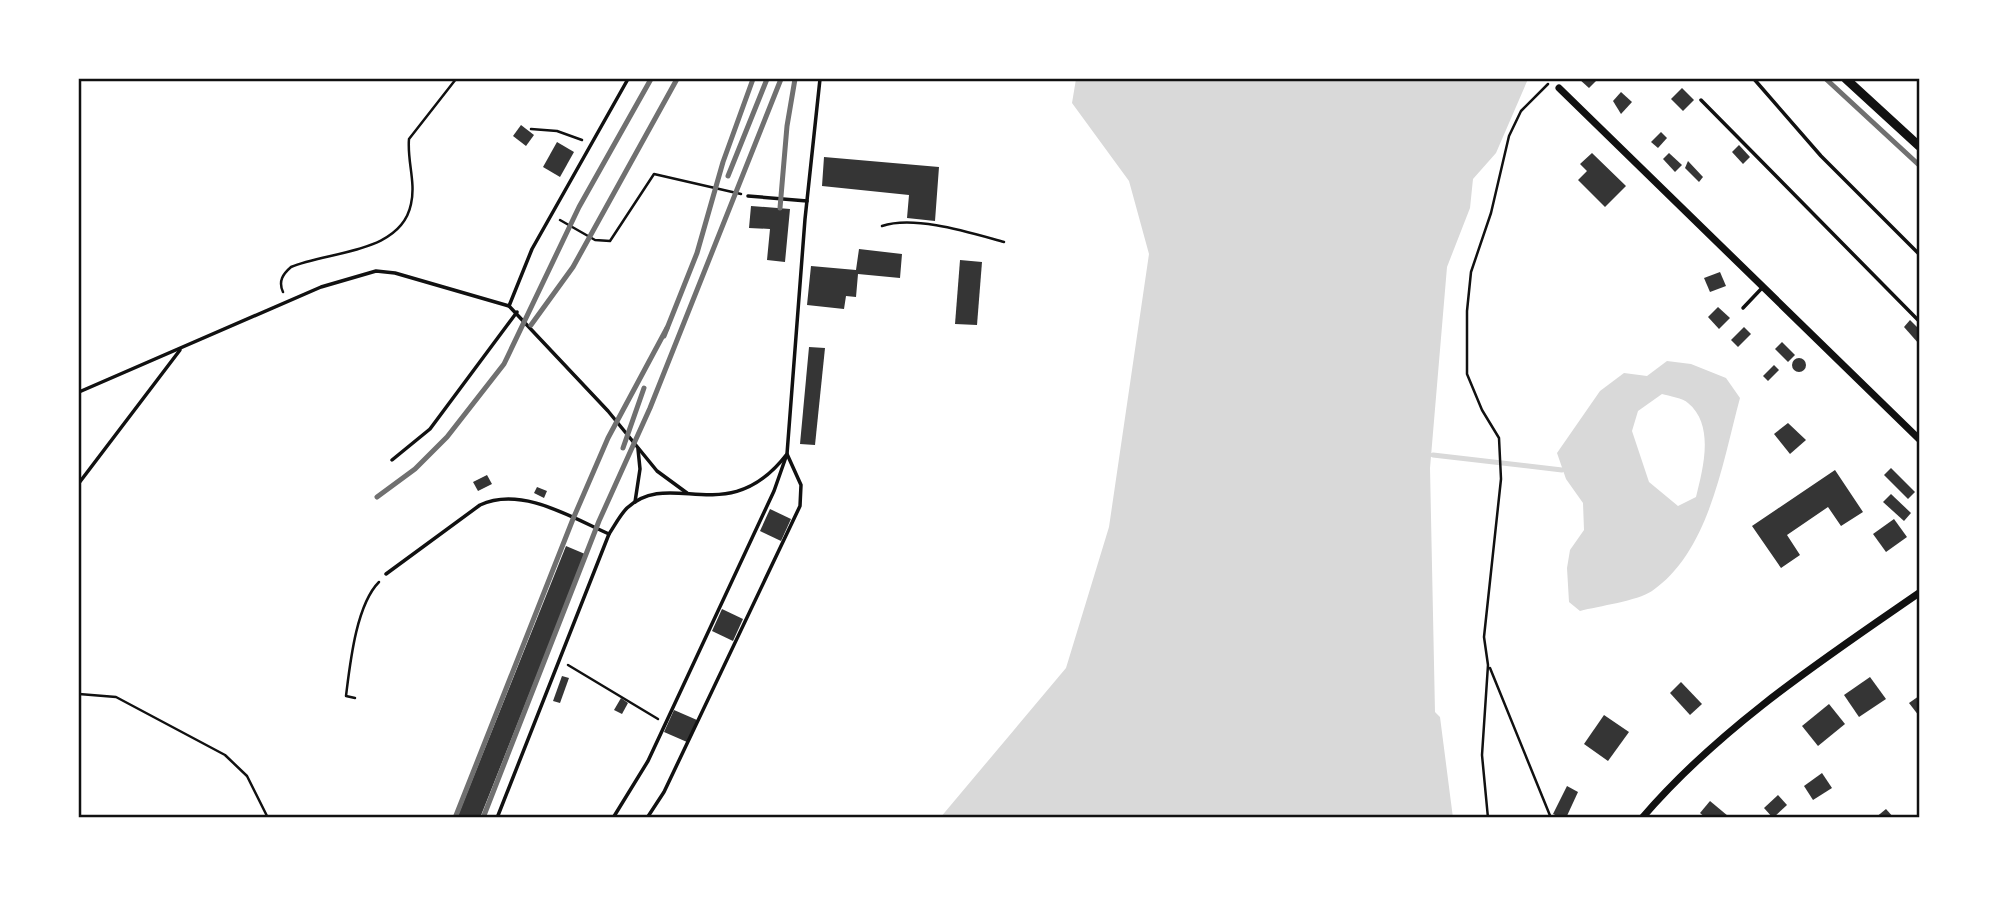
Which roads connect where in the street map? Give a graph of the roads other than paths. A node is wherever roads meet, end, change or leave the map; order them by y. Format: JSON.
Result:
{"nodes":[{"id":1,"x":628,"y":79,"type":"edge"},
{"id":2,"x":820,"y":79,"type":"edge"},
{"id":3,"x":1754,"y":79,"type":"edge"},
{"id":4,"x":1846,"y":79,"type":"edge"},
{"id":5,"x":1559,"y":88,"type":"road end"},
{"id":6,"x":1701,"y":100,"type":"dead end"},
{"id":7,"x":1919,"y":146,"type":"edge"},
{"id":8,"x":748,"y":196,"type":"road end"},
{"id":9,"x":807,"y":201,"type":"junction"},
{"id":10,"x":1919,"y":254,"type":"edge"},
{"id":11,"x":1763,"y":287,"type":"junction"},
{"id":12,"x":509,"y":306,"type":"junction"},
{"id":13,"x":1742,"y":308,"type":"dead end"},
{"id":14,"x":517,"y":312,"type":"junction"},
{"id":15,"x":1919,"y":321,"type":"edge"},
{"id":16,"x":181,"y":348,"type":"junction"},
{"id":17,"x":79,"y":392,"type":"edge"},
{"id":18,"x":1919,"y":439,"type":"edge"},
{"id":19,"x":638,"y":447,"type":"junction"},
{"id":20,"x":787,"y":454,"type":"junction"},
{"id":21,"x":392,"y":460,"type":"dead end"},
{"id":22,"x":79,"y":483,"type":"edge"},
{"id":23,"x":689,"y":495,"type":"junction"},
{"id":24,"x":635,"y":502,"type":"junction"},
{"id":25,"x":610,"y":534,"type":"junction"},
{"id":26,"x":387,"y":574,"type":"road end"},
{"id":27,"x":1919,"y":593,"type":"edge"},
{"id":28,"x":497,"y":818,"type":"edge"},
{"id":29,"x":613,"y":818,"type":"edge"},
{"id":30,"x":647,"y":818,"type":"edge"},
{"id":31,"x":1642,"y":818,"type":"edge"}],
"edges":[{"from":1,"to":12,"type":"lane"},
{"from":2,"to":9,"type":"lane"},
{"from":3,"to":10,"type":"lane"},
{"from":4,"to":7,"type":"street"},
{"from":5,"to":11,"type":"street"},
{"from":6,"to":15,"type":"lane"},
{"from":8,"to":9,"type":"lane"},
{"from":9,"to":20,"type":"lane"},
{"from":11,"to":13,"type":"lane"},
{"from":11,"to":18,"type":"street"},
{"from":12,"to":14,"type":"lane"},
{"from":12,"to":16,"type":"lane"},
{"from":14,"to":19,"type":"lane"},
{"from":14,"to":21,"type":"lane"},
{"from":16,"to":17,"type":"lane"},
{"from":16,"to":22,"type":"lane"},
{"from":19,"to":23,"type":"lane"},
{"from":19,"to":24,"type":"lane"},
{"from":20,"to":23,"type":"lane"},
{"from":20,"to":29,"type":"lane"},
{"from":20,"to":30,"type":"lane"},
{"from":23,"to":24,"type":"lane"},
{"from":24,"to":25,"type":"lane"},
{"from":25,"to":26,"type":"lane"},
{"from":25,"to":28,"type":"lane"},
{"from":27,"to":31,"type":"street"}]}
